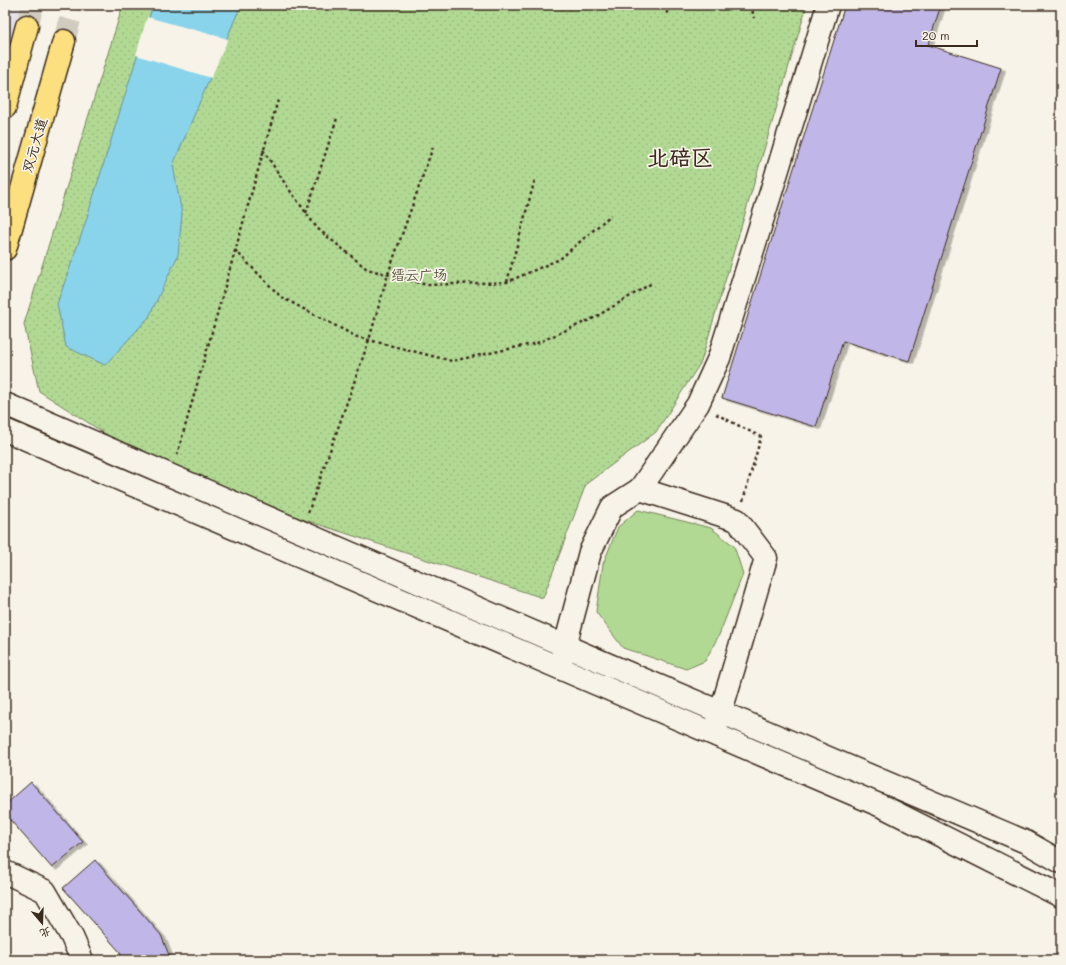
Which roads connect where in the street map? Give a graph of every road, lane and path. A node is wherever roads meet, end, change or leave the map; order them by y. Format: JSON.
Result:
{"nodes":[{"id":1,"x":667,"y":5,"type":"edge"},
{"id":2,"x":751,"y":5,"type":"edge"},
{"id":3,"x":828,"y":5,"type":"edge"},
{"id":4,"x":667,"y":14,"type":"dead end"},
{"id":5,"x":754,"y":18,"type":"dead end"},
{"id":6,"x":27,"y":26,"type":"tunnel mouth"},
{"id":7,"x":64,"y":41,"type":"tunnel mouth"},
{"id":8,"x":278,"y":100,"type":"dead end"},
{"id":9,"x":5,"y":107,"type":"edge"},
{"id":10,"x":338,"y":118,"type":"dead end"},
{"id":11,"x":433,"y":148,"type":"dead end"},
{"id":12,"x":263,"y":150,"type":"junction"},
{"id":13,"x":535,"y":179,"type":"dead end"},
{"id":14,"x":306,"y":213,"type":"junction"},
{"id":15,"x":610,"y":215,"type":"dead end"},
{"id":16,"x":5,"y":249,"type":"edge"},
{"id":17,"x":235,"y":250,"type":"junction"},
{"id":18,"x":388,"y":274,"type":"junction"},
{"id":19,"x":507,"y":282,"type":"junction"},
{"id":20,"x":652,"y":283,"type":"dead end"},
{"id":21,"x":369,"y":340,"type":"junction"},
{"id":22,"x":5,"y":404,"type":"edge"},
{"id":23,"x":698,"y":404,"type":"junction"},
{"id":24,"x":5,"y":430,"type":"edge"},
{"id":25,"x":171,"y":476,"type":"junction"},
{"id":26,"x":640,"y":489,"type":"junction"},
{"id":27,"x":737,"y":520,"type":"junction"},
{"id":28,"x":303,"y":533,"type":"junction"},
{"id":29,"x":565,"y":646,"type":"junction"},
{"id":30,"x":559,"y":668,"type":"junction"},
{"id":31,"x":721,"y":712,"type":"junction"},
{"id":32,"x":714,"y":734,"type":"junction"},
{"id":33,"x":1061,"y":862,"type":"edge"},
{"id":34,"x":5,"y":872,"type":"edge"},
{"id":35,"x":1061,"y":896,"type":"edge"},
{"id":36,"x":82,"y":960,"type":"edge"}],
"edges":[{"from":1,"to":4,"type":"path"},
{"from":2,"to":5,"type":"path"},
{"from":3,"to":23,"type":"street"},
{"from":6,"to":9,"type":"highway"},
{"from":7,"to":16,"type":"highway","name":"双元大道"},
{"from":8,"to":12,"type":"path"},
{"from":10,"to":14,"type":"path"},
{"from":11,"to":18,"type":"path"},
{"from":12,"to":14,"type":"path"},
{"from":12,"to":17,"type":"path"},
{"from":13,"to":19,"type":"path"},
{"from":14,"to":18,"type":"path"},
{"from":15,"to":19,"type":"path"},
{"from":17,"to":21,"type":"path"},
{"from":17,"to":25,"type":"path"},
{"from":18,"to":19,"type":"path"},
{"from":18,"to":21,"type":"path"},
{"from":20,"to":21,"type":"path"},
{"from":21,"to":28,"type":"path"},
{"from":22,"to":25,"type":"street"},
{"from":23,"to":26,"type":"street"},
{"from":23,"to":27,"type":"path"},
{"from":24,"to":30,"type":"street"},
{"from":25,"to":28,"type":"street"},
{"from":26,"to":27,"type":"street"},
{"from":26,"to":29,"type":"street"},
{"from":27,"to":31,"type":"street"},
{"from":28,"to":29,"type":"street"},
{"from":29,"to":30,"type":"street"},
{"from":29,"to":31,"type":"street"},
{"from":30,"to":32,"type":"street"},
{"from":31,"to":32,"type":"street"},
{"from":31,"to":33,"type":"street"},
{"from":32,"to":35,"type":"street"},
{"from":34,"to":36,"type":"street"}]}
